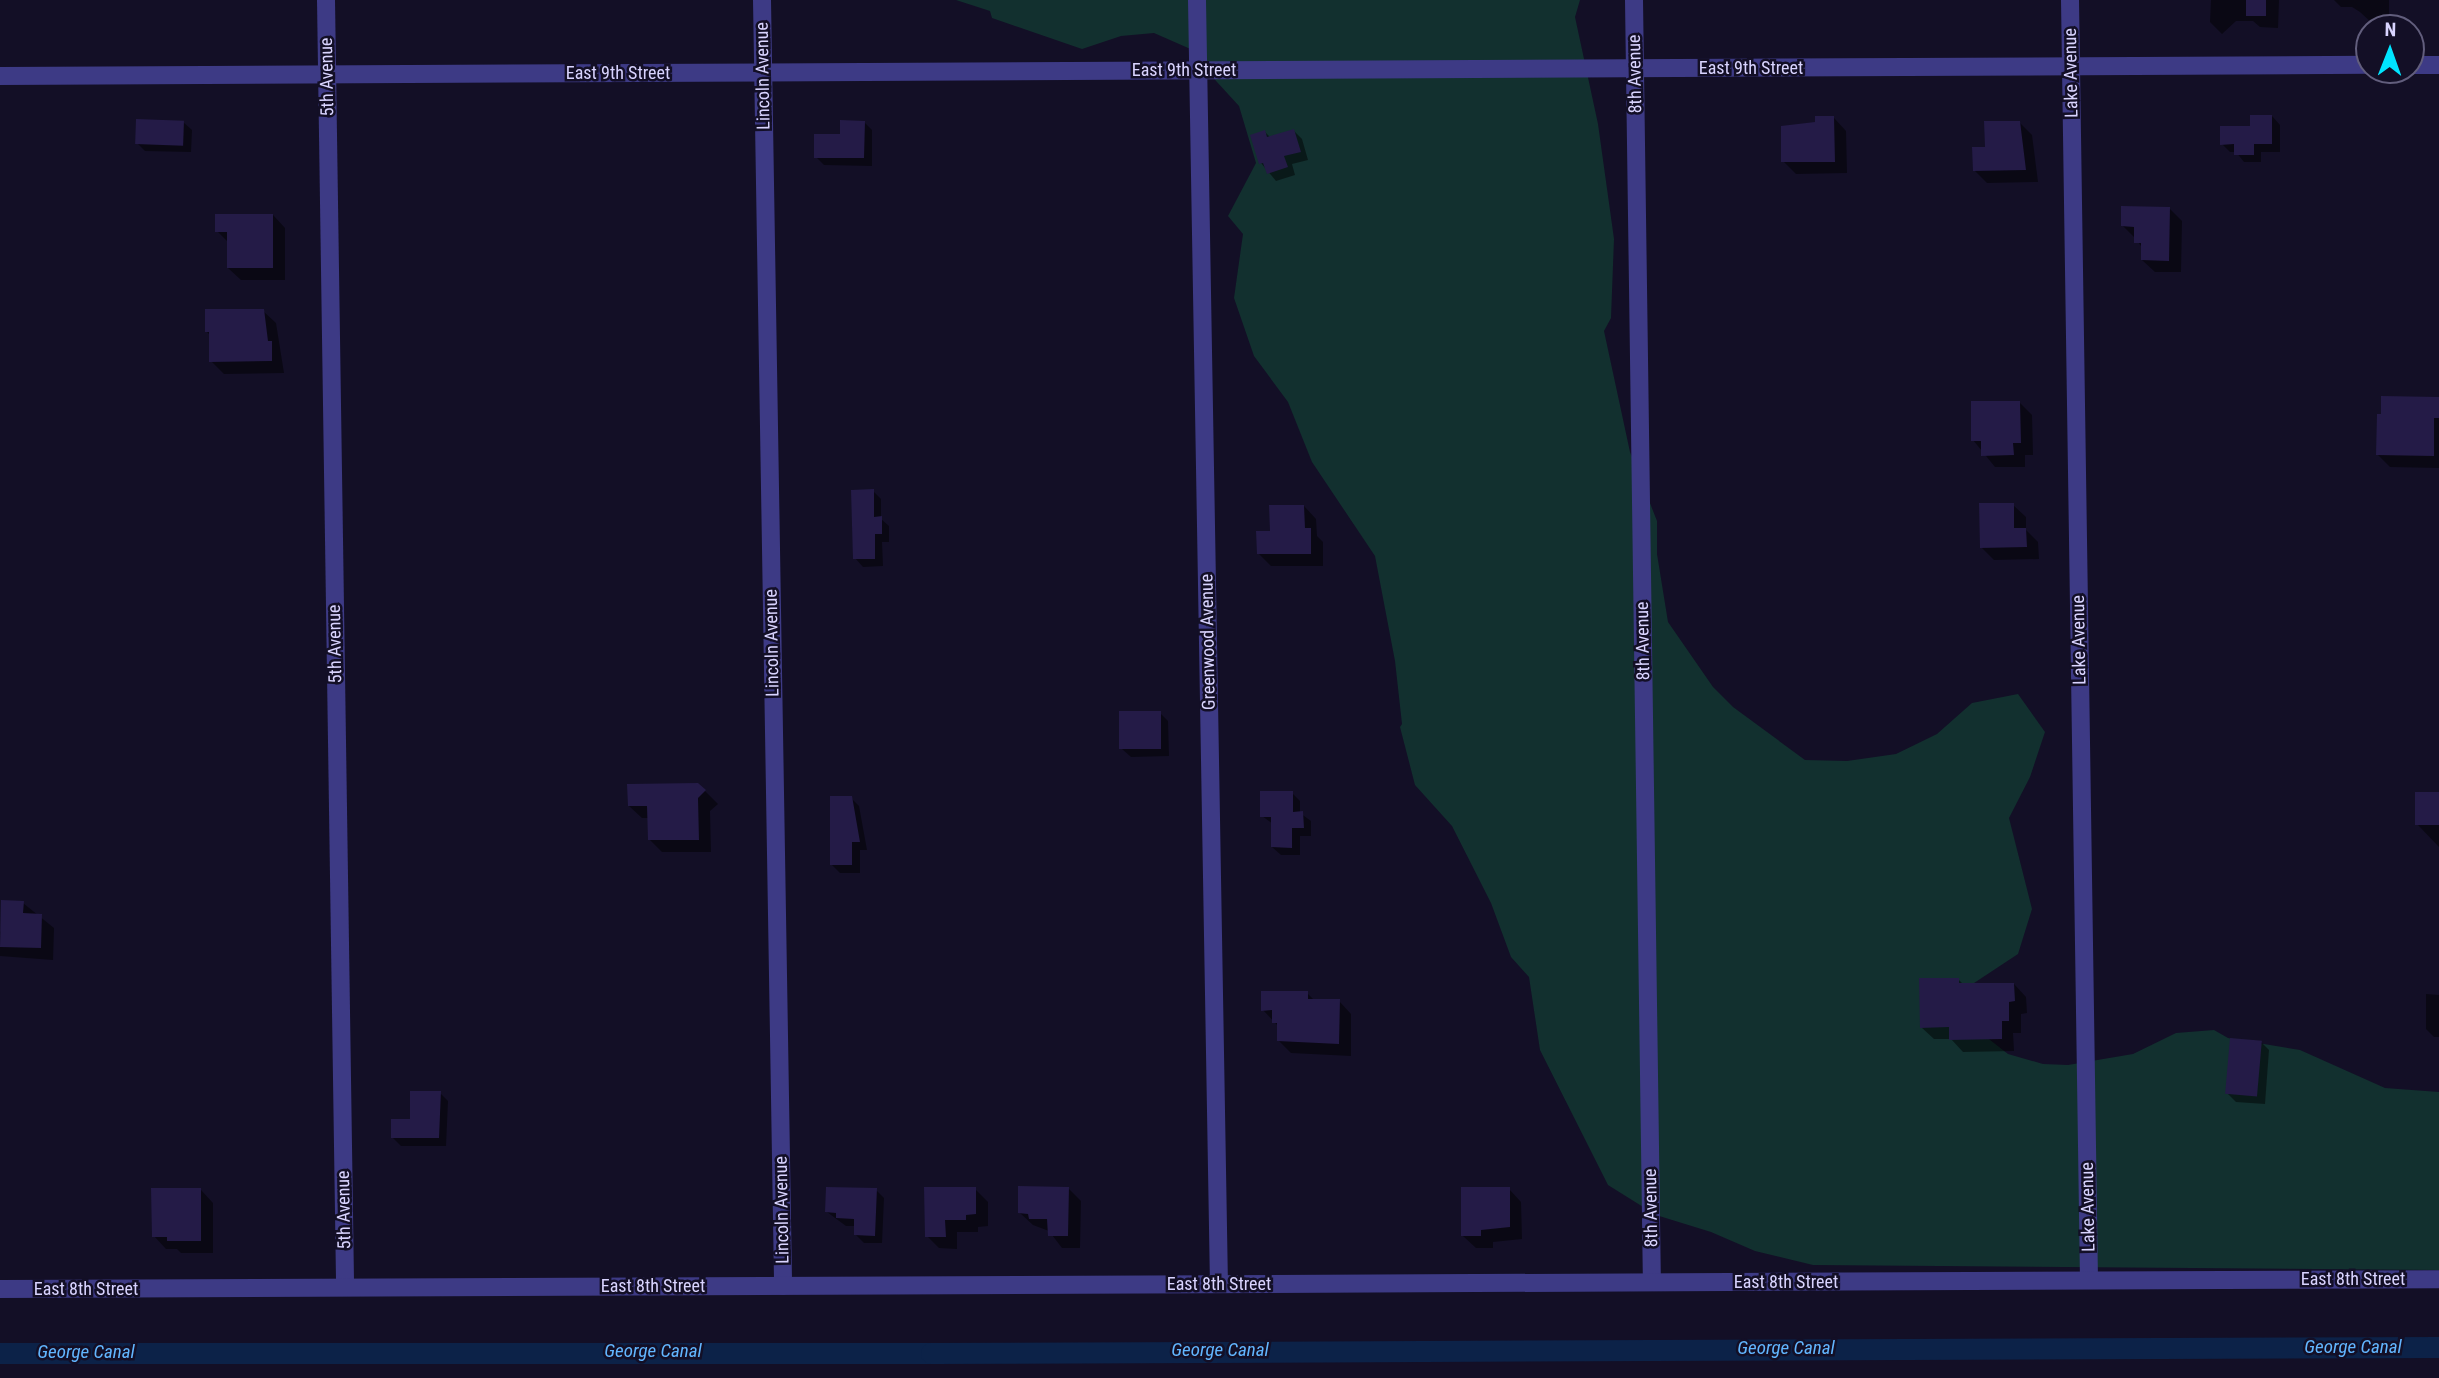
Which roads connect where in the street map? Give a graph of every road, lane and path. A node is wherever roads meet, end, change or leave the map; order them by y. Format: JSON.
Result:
{"nodes":[{"id":1,"x":326,"y":0,"type":"edge"},
{"id":2,"x":762,"y":0,"type":"edge"},
{"id":3,"x":1197,"y":0,"type":"edge"},
{"id":4,"x":1634,"y":0,"type":"edge"},
{"id":5,"x":2070,"y":0,"type":"edge"},
{"id":6,"x":2355,"y":65,"type":"edge"},
{"id":7,"x":2071,"y":67,"type":"junction"},
{"id":8,"x":1635,"y":68,"type":"junction"},
{"id":9,"x":1198,"y":70,"type":"junction"},
{"id":10,"x":763,"y":72,"type":"junction"},
{"id":11,"x":327,"y":74,"type":"junction"},
{"id":12,"x":0,"y":76,"type":"edge"},
{"id":13,"x":2439,"y":1279,"type":"edge"},
{"id":14,"x":2089,"y":1280,"type":"junction"},
{"id":15,"x":1652,"y":1282,"type":"junction"},
{"id":16,"x":1219,"y":1283,"type":"junction"},
{"id":17,"x":783,"y":1286,"type":"junction"},
{"id":18,"x":345,"y":1287,"type":"junction"},
{"id":19,"x":0,"y":1289,"type":"edge"}],
"edges":[{"from":1,"to":11,"type":"street","name":"5th Avenue"},
{"from":2,"to":10,"type":"street","name":"Lincoln Avenue"},
{"from":3,"to":9,"type":"street","name":"Greenwood Avenue"},
{"from":4,"to":8,"type":"street","name":"8th Avenue"},
{"from":5,"to":7,"type":"street","name":"Lake Avenue"},
{"from":6,"to":7,"type":"street","name":"East 9th Street"},
{"from":7,"to":8,"type":"street","name":"East 9th Street"},
{"from":7,"to":14,"type":"street","name":"Lake Avenue"},
{"from":8,"to":9,"type":"street","name":"East 9th Street"},
{"from":8,"to":15,"type":"street","name":"8th Avenue"},
{"from":9,"to":10,"type":"street","name":"East 9th Street"},
{"from":9,"to":16,"type":"street","name":"Greenwood Avenue"},
{"from":10,"to":11,"type":"street","name":"East 9th Street"},
{"from":10,"to":17,"type":"street","name":"Lincoln Avenue"},
{"from":11,"to":12,"type":"street","name":"East 9th Street"},
{"from":11,"to":18,"type":"street","name":"5th Avenue"},
{"from":13,"to":14,"type":"street","name":"East 8th Street"},
{"from":14,"to":15,"type":"street","name":"East 8th Street"},
{"from":15,"to":16,"type":"street","name":"East 8th Street"},
{"from":16,"to":17,"type":"street","name":"East 8th Street"},
{"from":17,"to":18,"type":"street","name":"East 8th Street"},
{"from":18,"to":19,"type":"street","name":"East 8th Street"}]}
